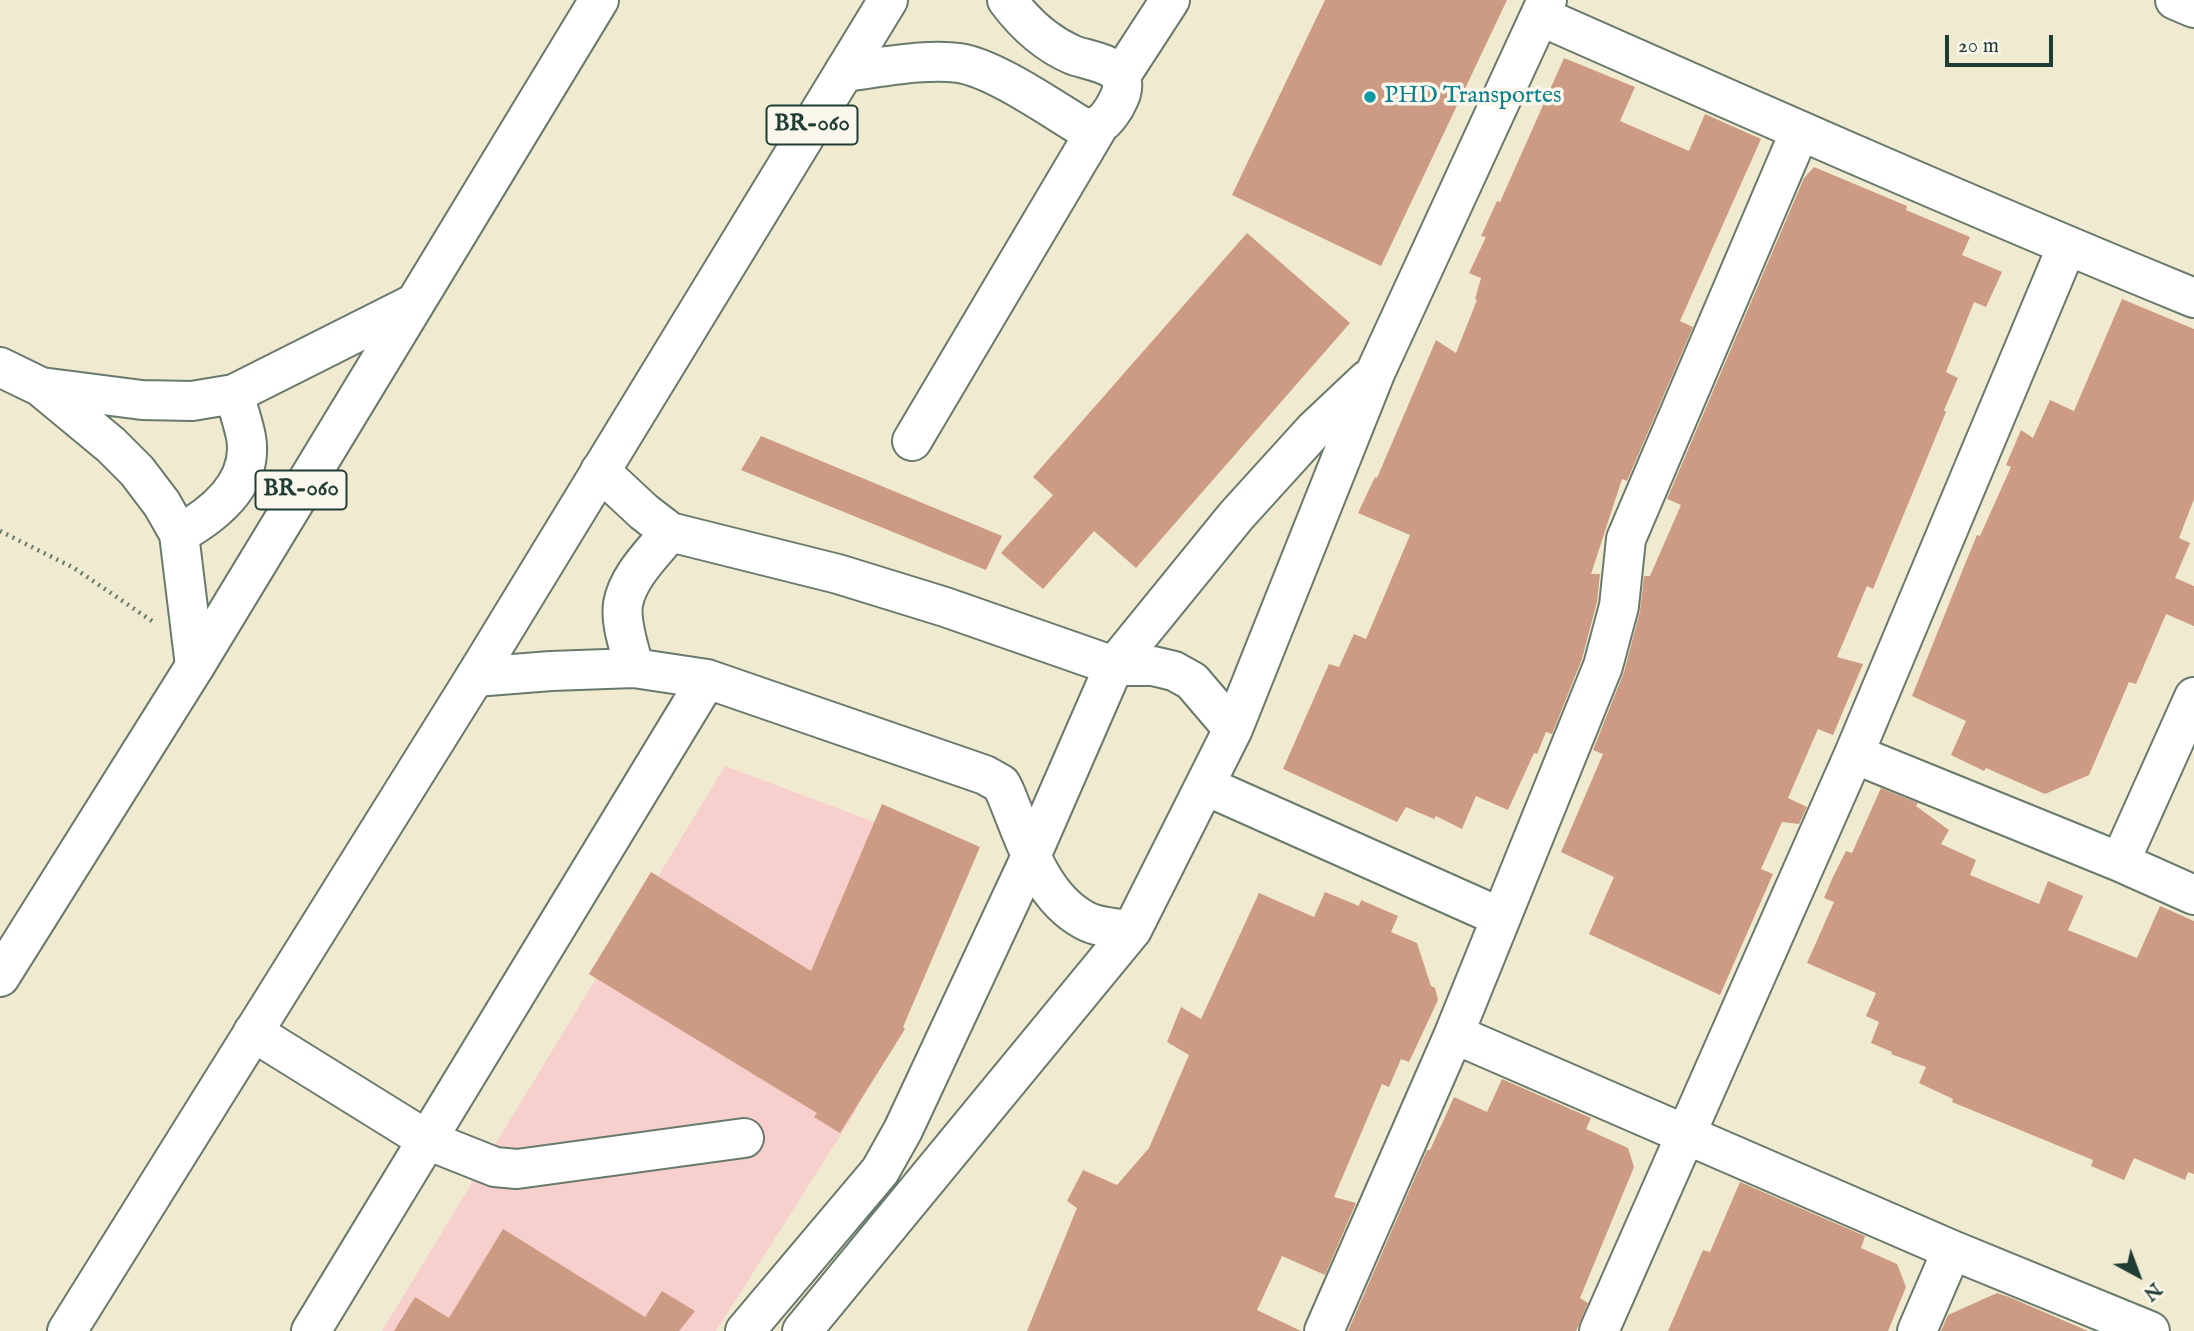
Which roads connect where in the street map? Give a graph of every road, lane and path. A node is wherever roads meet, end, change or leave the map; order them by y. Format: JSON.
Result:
{"nodes":[{"id":1,"x":599,"y":0,"type":"edge"},
{"id":2,"x":888,"y":0,"type":"edge"},
{"id":3,"x":1007,"y":0,"type":"edge"},
{"id":4,"x":1170,"y":0,"type":"edge"},
{"id":5,"x":2175,"y":0,"type":"edge"},
{"id":6,"x":1544,"y":8,"type":"edge"},
{"id":7,"x":2194,"y":8,"type":"edge"},
{"id":8,"x":845,"y":72,"type":"junction"},
{"id":9,"x":1121,"y":77,"type":"junction"},
{"id":10,"x":1098,"y":127,"type":"junction"},
{"id":11,"x":1800,"y":131,"type":"junction"},
{"id":12,"x":2067,"y":246,"type":"junction"},
{"id":13,"x":2194,"y":298,"type":"edge"},
{"id":14,"x":413,"y":304,"type":"junction"},
{"id":15,"x":0,"y":367,"type":"edge"},
{"id":16,"x":1376,"y":371,"type":"junction"},
{"id":17,"x":41,"y":387,"type":"junction"},
{"id":18,"x":234,"y":394,"type":"junction"},
{"id":19,"x":912,"y":441,"type":"dead end"},
{"id":20,"x":600,"y":471,"type":"junction"},
{"id":21,"x":0,"y":531,"type":"edge"},
{"id":22,"x":670,"y":531,"type":"junction"},
{"id":23,"x":179,"y":534,"type":"junction"},
{"id":24,"x":158,"y":625,"type":"dead end"},
{"id":25,"x":1114,"y":666,"type":"junction"},
{"id":26,"x":195,"y":667,"type":"junction"},
{"id":27,"x":634,"y":668,"type":"junction"},
{"id":28,"x":475,"y":677,"type":"junction"},
{"id":29,"x":707,"y":679,"type":"junction"},
{"id":30,"x":2194,"y":697,"type":"edge"},
{"id":31,"x":1233,"y":729,"type":"junction"},
{"id":32,"x":1854,"y":754,"type":"junction"},
{"id":33,"x":1206,"y":786,"type":"junction"},
{"id":34,"x":1032,"y":854,"type":"junction"},
{"id":35,"x":2120,"y":862,"type":"junction"},
{"id":36,"x":2194,"y":895,"type":"edge"},
{"id":37,"x":1500,"y":917,"type":"junction"},
{"id":38,"x":1132,"y":930,"type":"junction"},
{"id":39,"x":0,"y":978,"type":"edge"},
{"id":40,"x":253,"y":1032,"type":"junction"},
{"id":41,"x":1454,"y":1034,"type":"junction"},
{"id":42,"x":1687,"y":1134,"type":"junction"},
{"id":43,"x":744,"y":1138,"type":"dead end"},
{"id":44,"x":427,"y":1140,"type":"junction"},
{"id":45,"x":1952,"y":1250,"type":"junction"},
{"id":46,"x":67,"y":1331,"type":"edge"},
{"id":47,"x":311,"y":1331,"type":"edge"},
{"id":48,"x":745,"y":1331,"type":"edge"},
{"id":49,"x":802,"y":1331,"type":"edge"},
{"id":50,"x":1324,"y":1331,"type":"edge"},
{"id":51,"x":1599,"y":1331,"type":"edge"},
{"id":52,"x":1917,"y":1331,"type":"edge"},
{"id":53,"x":2150,"y":1331,"type":"edge"}],
"edges":[{"from":1,"to":14,"type":"main road","number":"BR-060"},
{"from":2,"to":8,"type":"main road","number":"BR-060"},
{"from":3,"to":9,"type":"main road"},
{"from":4,"to":9,"type":"main road"},
{"from":5,"to":7,"type":"main road"},
{"from":6,"to":11,"type":"main road"},
{"from":6,"to":16,"type":"main road"},
{"from":8,"to":10,"type":"main road"},
{"from":8,"to":20,"type":"main road","number":"BR-060"},
{"from":9,"to":10,"type":"main road"},
{"from":10,"to":19,"type":"main road"},
{"from":11,"to":12,"type":"main road"},
{"from":11,"to":37,"type":"main road"},
{"from":12,"to":13,"type":"main road"},
{"from":12,"to":32,"type":"main road"},
{"from":14,"to":18,"type":"main road"},
{"from":14,"to":26,"type":"main road","number":"BR-060"},
{"from":15,"to":17,"type":"main road"},
{"from":16,"to":25,"type":"main road"},
{"from":16,"to":31,"type":"main road"},
{"from":17,"to":18,"type":"main road"},
{"from":17,"to":23,"type":"main road"},
{"from":18,"to":23,"type":"main road"},
{"from":20,"to":22,"type":"main road"},
{"from":20,"to":28,"type":"main road","number":"BR-060"},
{"from":21,"to":24,"type":"path"},
{"from":22,"to":25,"type":"main road"},
{"from":22,"to":27,"type":"main road"},
{"from":23,"to":26,"type":"main road"},
{"from":25,"to":31,"type":"main road"},
{"from":25,"to":34,"type":"main road"},
{"from":26,"to":39,"type":"main road","number":"BR-060"},
{"from":27,"to":28,"type":"main road"},
{"from":27,"to":29,"type":"main road"},
{"from":28,"to":40,"type":"main road","number":"BR-060"},
{"from":29,"to":34,"type":"main road"},
{"from":29,"to":44,"type":"main road"},
{"from":30,"to":35,"type":"main road"},
{"from":31,"to":33,"type":"main road"},
{"from":32,"to":35,"type":"main road"},
{"from":32,"to":42,"type":"main road"},
{"from":33,"to":37,"type":"main road"},
{"from":33,"to":38,"type":"main road"},
{"from":34,"to":38,"type":"main road"},
{"from":34,"to":48,"type":"main road"},
{"from":35,"to":36,"type":"main road"},
{"from":37,"to":41,"type":"main road"},
{"from":38,"to":49,"type":"main road"},
{"from":40,"to":44,"type":"main road"},
{"from":40,"to":46,"type":"main road","number":"BR-060"},
{"from":41,"to":42,"type":"main road"},
{"from":41,"to":50,"type":"main road"},
{"from":42,"to":45,"type":"main road"},
{"from":42,"to":51,"type":"main road"},
{"from":43,"to":44,"type":"main road"},
{"from":44,"to":47,"type":"main road"},
{"from":45,"to":52,"type":"main road"},
{"from":45,"to":53,"type":"main road"}]}
